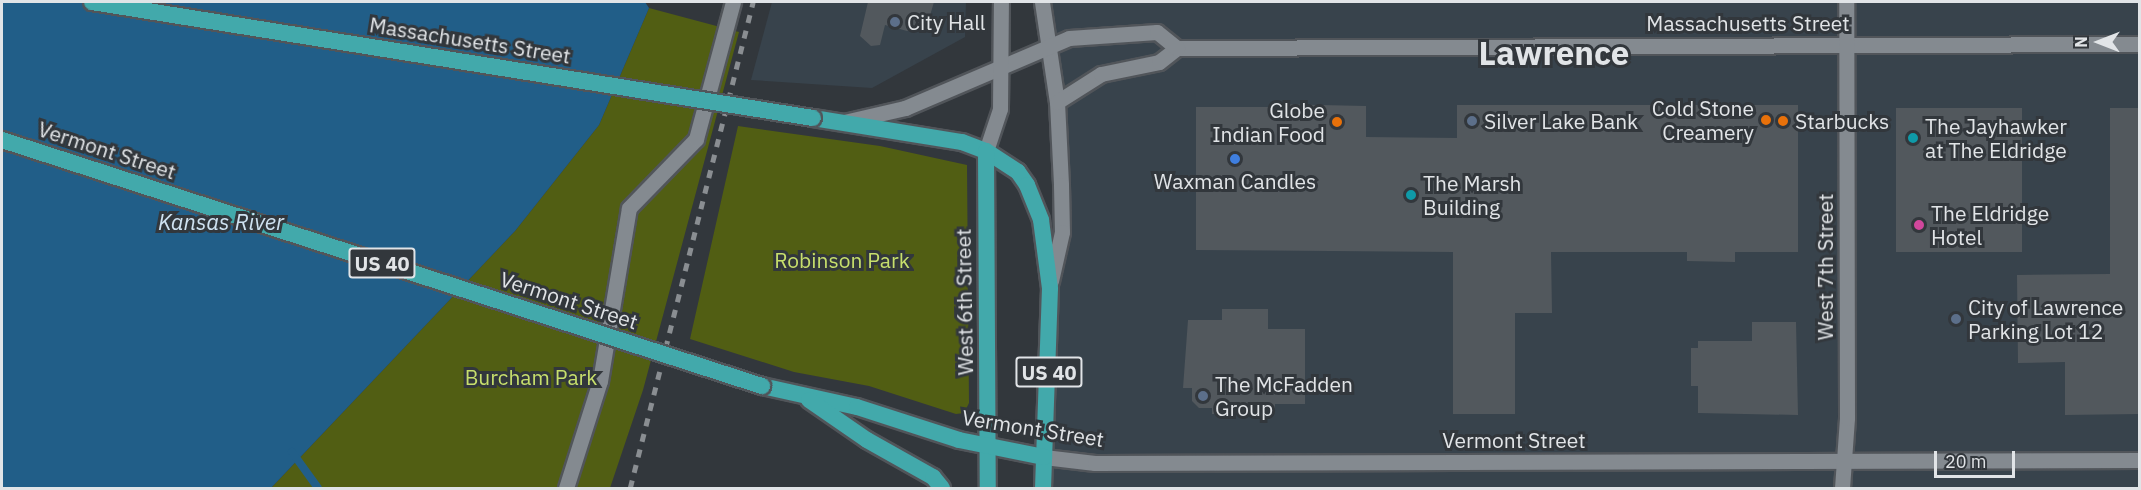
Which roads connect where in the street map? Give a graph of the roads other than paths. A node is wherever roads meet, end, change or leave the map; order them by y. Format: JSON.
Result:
{"nodes":[{"id":1,"x":92,"y":2,"type":"edge"},
{"id":2,"x":733,"y":2,"type":"edge"},
{"id":3,"x":1001,"y":2,"type":"edge"},
{"id":4,"x":1042,"y":2,"type":"edge"},
{"id":5,"x":1846,"y":2,"type":"edge"},
{"id":6,"x":2139,"y":44,"type":"edge"},
{"id":7,"x":1846,"y":45,"type":"junction"},
{"id":8,"x":1048,"y":46,"type":"junction"},
{"id":9,"x":1177,"y":48,"type":"junction"},
{"id":10,"x":1001,"y":67,"type":"junction"},
{"id":11,"x":1057,"y":102,"type":"junction"},
{"id":12,"x":841,"y":122,"type":"junction"},
{"id":13,"x":2,"y":140,"type":"edge"},
{"id":14,"x":986,"y":151,"type":"junction"},
{"id":15,"x":1050,"y":288,"type":"junction"},
{"id":16,"x":803,"y":397,"type":"junction"},
{"id":17,"x":988,"y":446,"type":"junction"},
{"id":18,"x":1044,"y":457,"type":"junction"},
{"id":19,"x":2139,"y":460,"type":"edge"},
{"id":20,"x":1844,"y":463,"type":"junction"},
{"id":21,"x":566,"y":489,"type":"edge"},
{"id":22,"x":942,"y":489,"type":"edge"},
{"id":23,"x":988,"y":489,"type":"edge"},
{"id":24,"x":1043,"y":489,"type":"edge"},
{"id":25,"x":1842,"y":489,"type":"edge"}],
"edges":[{"from":1,"to":12,"type":"highway","name":"Massachusetts Street","number":"US 40","bridge":true},
{"from":2,"to":21,"type":"street"},
{"from":3,"to":10,"type":"street","name":"West 6th Street"},
{"from":4,"to":8,"type":"street"},
{"from":5,"to":7,"type":"street","name":"West 7th Street"},
{"from":6,"to":7,"type":"street","name":"Massachusetts Street"},
{"from":7,"to":9,"type":"street","name":"Massachusetts Street"},
{"from":7,"to":20,"type":"street","name":"West 7th Street"},
{"from":8,"to":9,"type":"street","name":"Massachusetts Street"},
{"from":8,"to":10,"type":"street","name":"Massachusetts Street"},
{"from":8,"to":11,"type":"street"},
{"from":9,"to":11,"type":"street"},
{"from":10,"to":12,"type":"street","name":"Massachusetts Street"},
{"from":10,"to":14,"type":"street","name":"West 6th Street"},
{"from":11,"to":15,"type":"street"},
{"from":12,"to":14,"type":"highway","name":"Massachusetts Street","number":"US 40"},
{"from":13,"to":16,"type":"highway","name":"Vermont Street","number":"US 40","bridge":true},
{"from":14,"to":15,"type":"highway","number":"US 40"},
{"from":14,"to":17,"type":"highway","name":"West 6th Street"},
{"from":15,"to":18,"type":"highway","number":"US 40"},
{"from":16,"to":17,"type":"highway","name":"Vermont Street"},
{"from":16,"to":22,"type":"highway","number":"US 40"},
{"from":17,"to":18,"type":"highway","name":"Vermont Street"},
{"from":17,"to":23,"type":"highway","name":"West 6th Street"},
{"from":18,"to":20,"type":"street","name":"Vermont Street"},
{"from":18,"to":24,"type":"highway","number":"US 40"},
{"from":19,"to":20,"type":"street","name":"Vermont Street"},
{"from":20,"to":25,"type":"street","name":"West 7th Street"}]}
